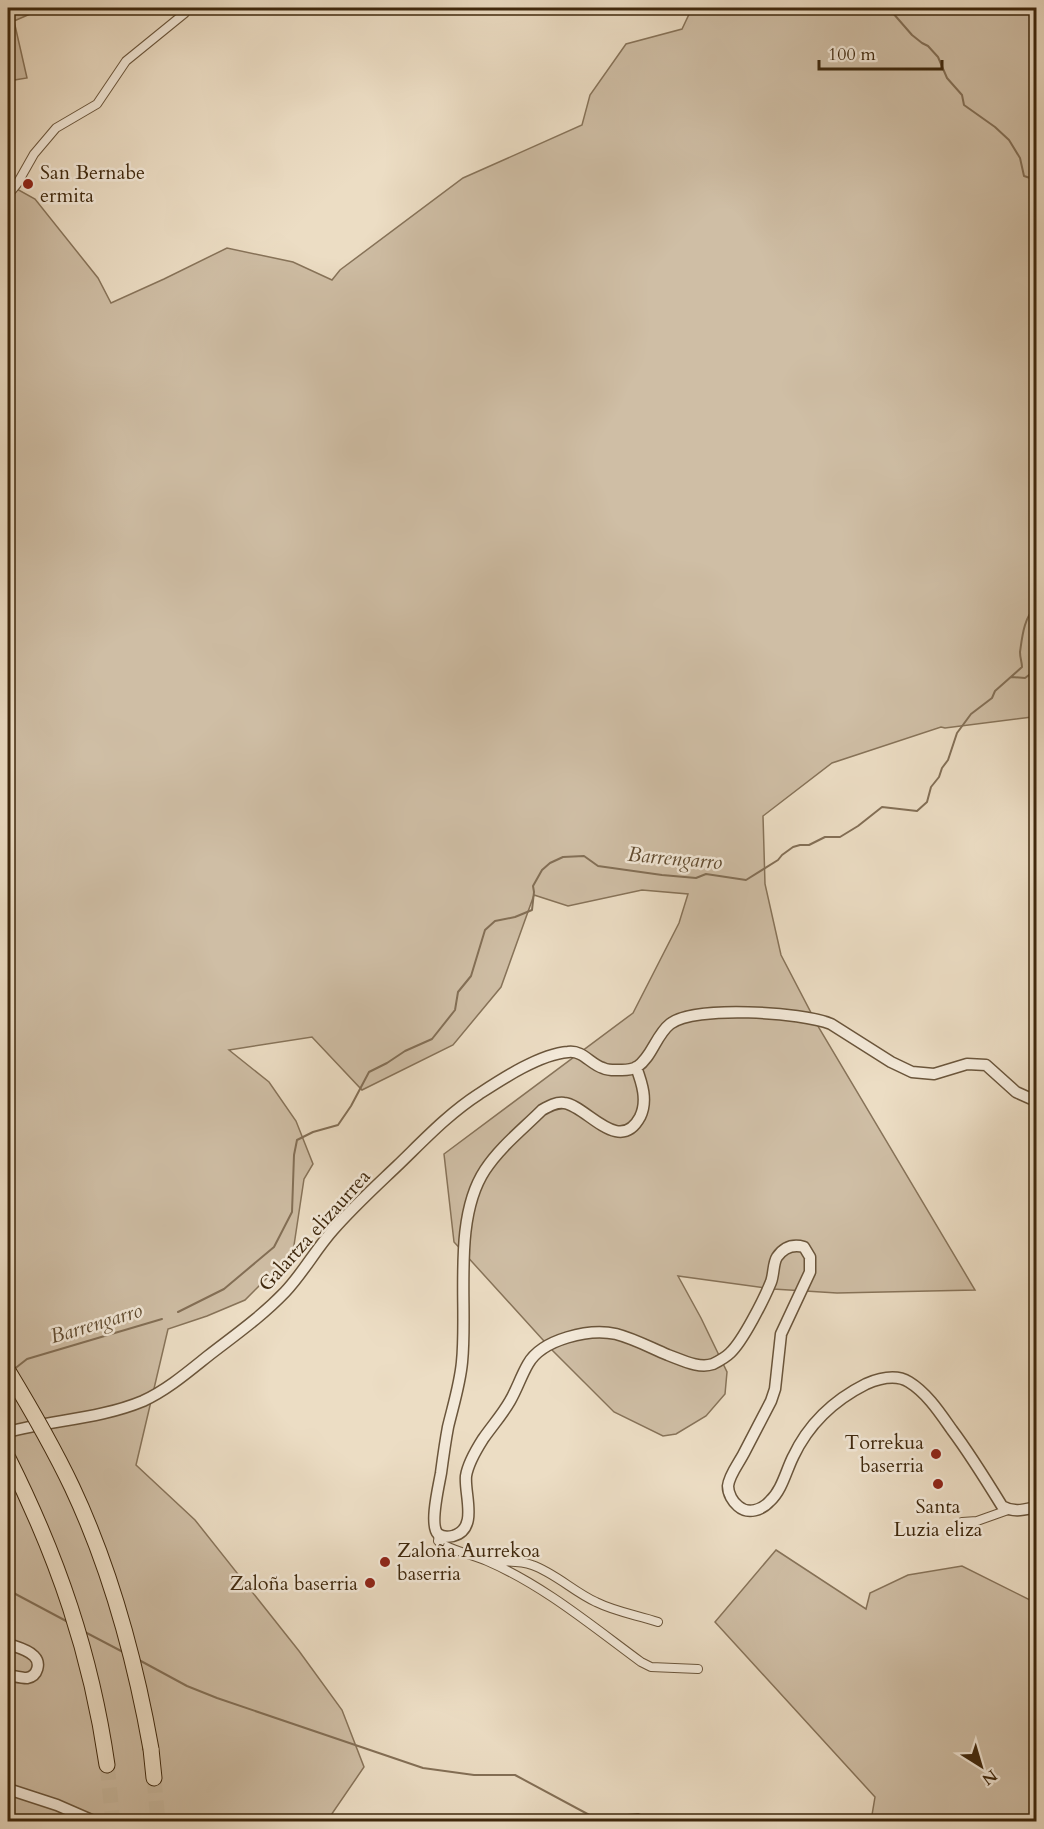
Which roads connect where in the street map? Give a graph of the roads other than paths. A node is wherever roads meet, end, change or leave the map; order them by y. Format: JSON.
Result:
{"nodes":[{"id":1,"x":189,"y":8,"type":"edge"},
{"id":2,"x":8,"y":195,"type":"edge"},
{"id":3,"x":636,"y":1067,"type":"junction"},
{"id":4,"x":1036,"y":1101,"type":"edge"},
{"id":5,"x":8,"y":1371,"type":"edge"},
{"id":6,"x":8,"y":1432,"type":"edge"},
{"id":7,"x":8,"y":1458,"type":"edge"},
{"id":8,"x":1036,"y":1507,"type":"edge"},
{"id":9,"x":1008,"y":1510,"type":"junction"},
{"id":10,"x":962,"y":1522,"type":"dead end"},
{"id":11,"x":439,"y":1534,"type":"junction"},
{"id":12,"x":487,"y":1561,"type":"junction"},
{"id":13,"x":658,"y":1622,"type":"dead end"},
{"id":14,"x":8,"y":1644,"type":"edge"},
{"id":15,"x":698,"y":1669,"type":"dead end"},
{"id":16,"x":8,"y":1675,"type":"edge"},
{"id":17,"x":107,"y":1766,"type":"tunnel mouth"},
{"id":18,"x":154,"y":1778,"type":"tunnel mouth"},
{"id":19,"x":8,"y":1789,"type":"edge"},
{"id":20,"x":96,"y":1821,"type":"edge"}],
"edges":[{"from":1,"to":2,"type":"street"},
{"from":3,"to":4,"type":"street"},
{"from":3,"to":6,"type":"street","name":"Galartza elizaurrea"},
{"from":3,"to":11,"type":"street"},
{"from":5,"to":18,"type":"highway","bridge":true},
{"from":7,"to":17,"type":"highway"},
{"from":8,"to":9,"type":"street"},
{"from":9,"to":10,"type":"street"},
{"from":9,"to":11,"type":"street"},
{"from":11,"to":12,"type":"street"},
{"from":12,"to":13,"type":"street"},
{"from":12,"to":15,"type":"street"},
{"from":14,"to":16,"type":"street"},
{"from":19,"to":20,"type":"street"}]}
